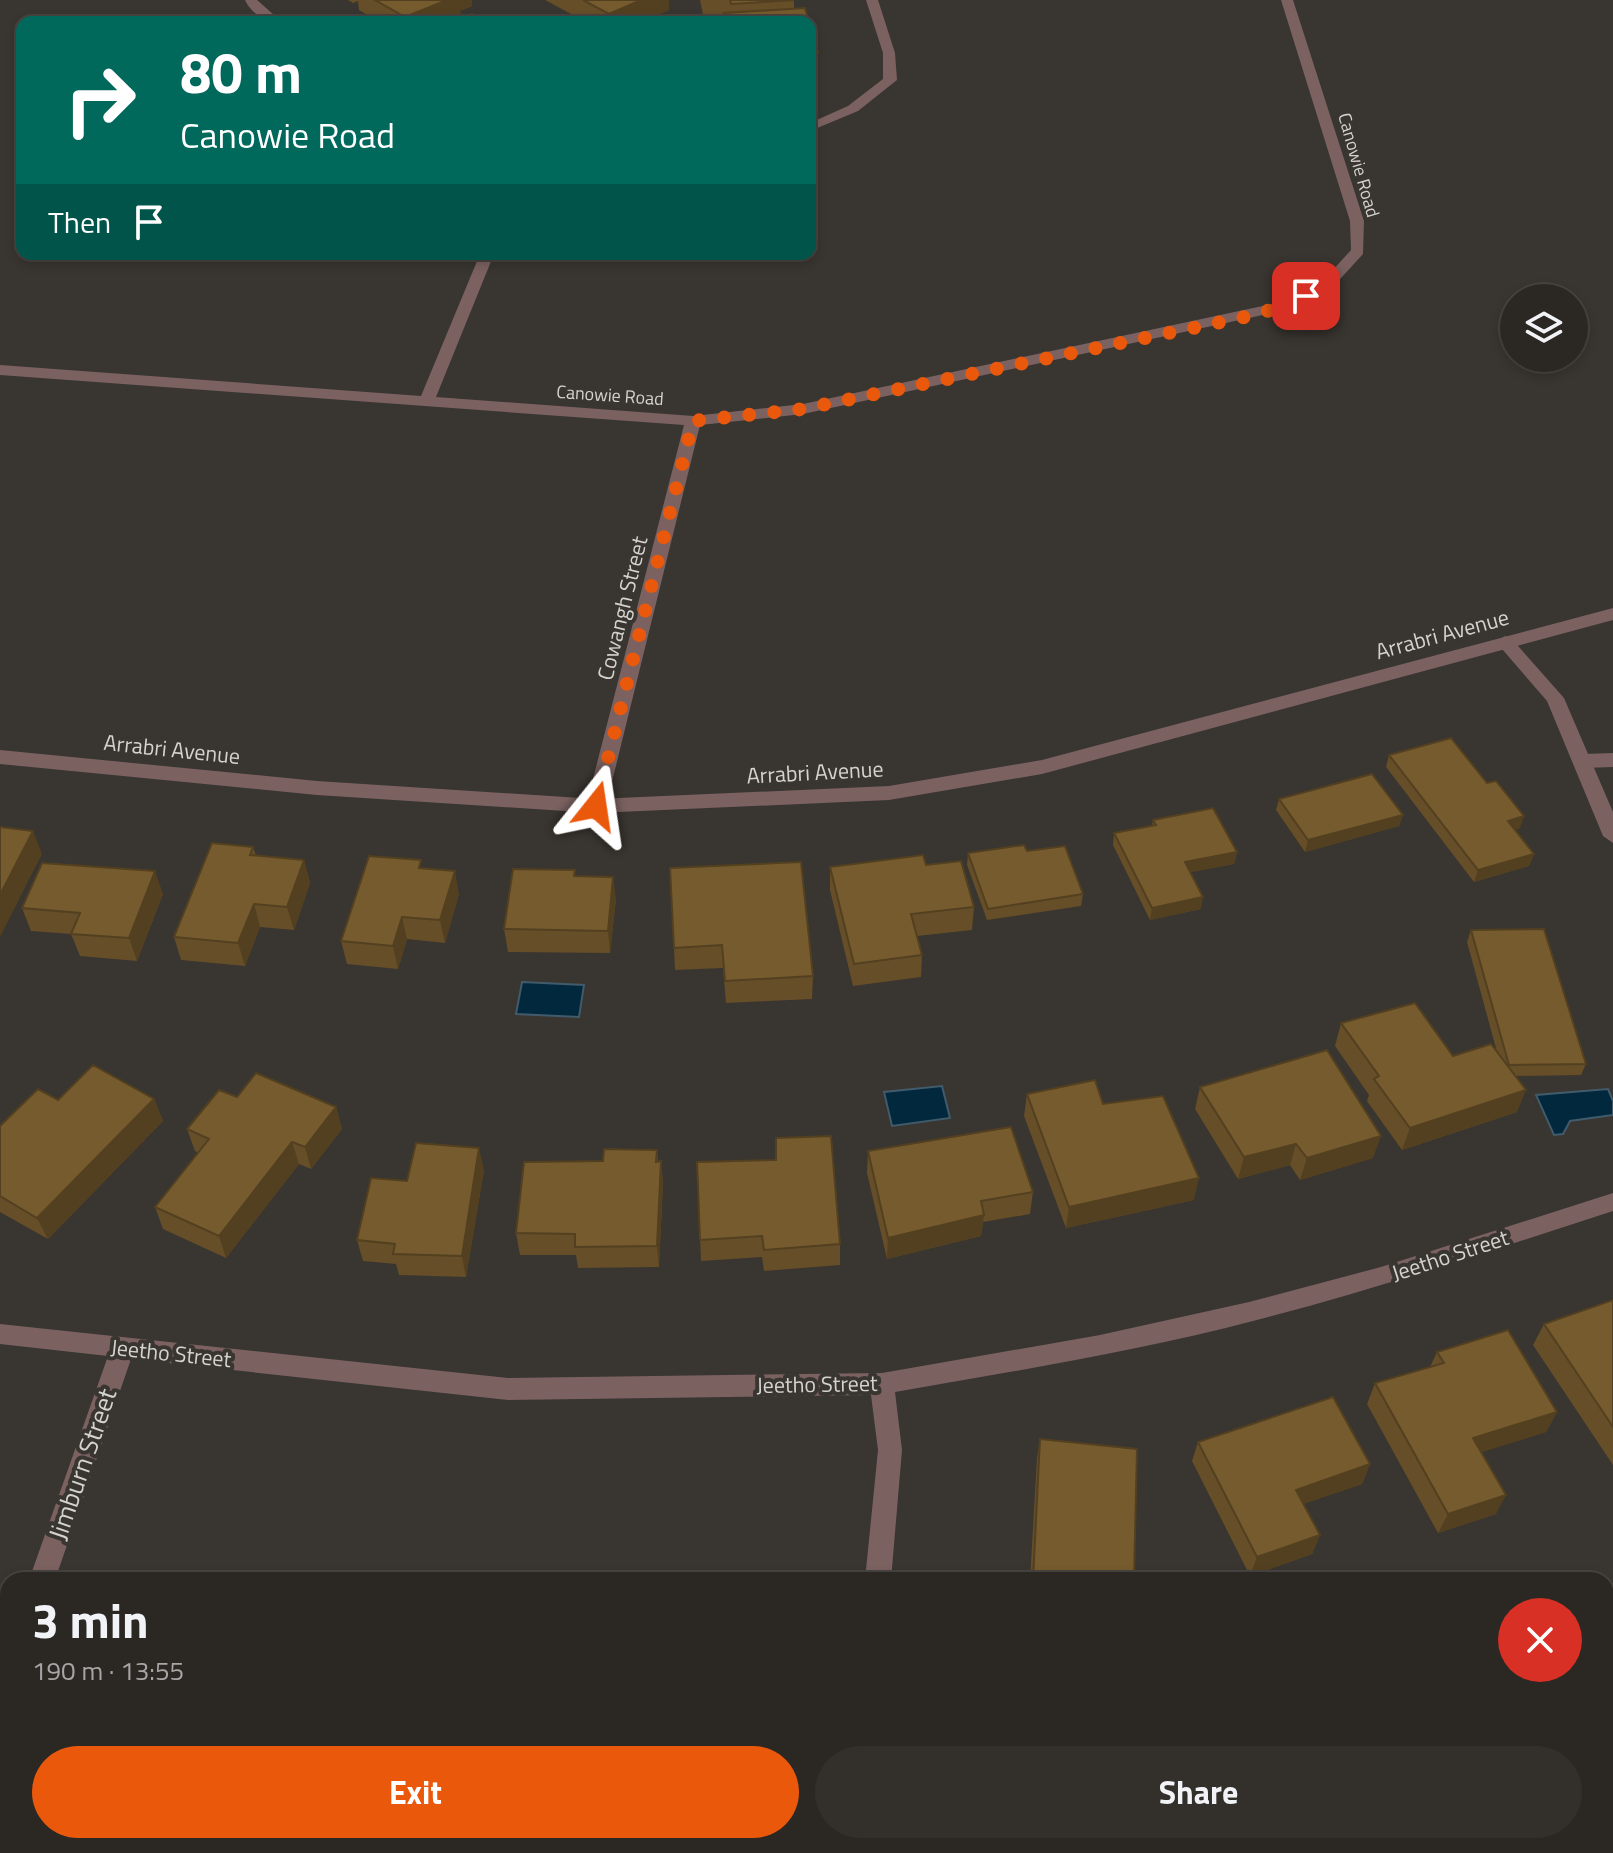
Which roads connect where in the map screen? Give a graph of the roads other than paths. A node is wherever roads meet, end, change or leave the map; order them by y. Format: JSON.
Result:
{"nodes":[{"id":1,"x":251,"y":0,"type":"edge"},
{"id":2,"x":872,"y":0,"type":"edge"},
{"id":3,"x":1287,"y":0,"type":"edge"},
{"id":4,"x":268,"y":16,"type":"edge"},
{"id":5,"x":816,"y":125,"type":"edge"},
{"id":6,"x":485,"y":260,"type":"edge"},
{"id":7,"x":0,"y":370,"type":"edge"},
{"id":8,"x":426,"y":402,"type":"junction"},
{"id":9,"x":693,"y":421,"type":"junction"},
{"id":10,"x":1613,"y":614,"type":"edge"},
{"id":11,"x":1505,"y":642,"type":"junction"},
{"id":12,"x":0,"y":757,"type":"edge"},
{"id":13,"x":1613,"y":760,"type":"edge"},
{"id":14,"x":1584,"y":761,"type":"junction"},
{"id":15,"x":596,"y":806,"type":"junction"},
{"id":16,"x":1613,"y":836,"type":"edge"},
{"id":17,"x":1613,"y":1202,"type":"edge"},
{"id":18,"x":0,"y":1334,"type":"edge"},
{"id":19,"x":123,"y":1348,"type":"junction"},
{"id":20,"x":882,"y":1384,"type":"junction"},
{"id":21,"x":45,"y":1572,"type":"edge"},
{"id":22,"x":879,"y":1572,"type":"edge"}],
"edges":[{"from":1,"to":4,"type":"street"},
{"from":2,"to":5,"type":"street"},
{"from":3,"to":9,"type":"street","name":"Canowie Road"},
{"from":6,"to":8,"type":"street"},
{"from":7,"to":8,"type":"street","name":"Canowie Road"},
{"from":8,"to":9,"type":"street","name":"Canowie Road"},
{"from":9,"to":15,"type":"street","name":"Cowangh Street"},
{"from":10,"to":11,"type":"street","name":"Arrabri Avenue"},
{"from":11,"to":14,"type":"street"},
{"from":11,"to":15,"type":"street","name":"Arrabri Avenue"},
{"from":12,"to":15,"type":"street","name":"Arrabri Avenue"},
{"from":13,"to":14,"type":"street"},
{"from":14,"to":16,"type":"street"},
{"from":17,"to":20,"type":"street","name":"Jeetho Street"},
{"from":18,"to":19,"type":"street","name":"Jeetho Street"},
{"from":19,"to":20,"type":"street","name":"Jeetho Street"},
{"from":19,"to":21,"type":"street","name":"Jimburn Street"},
{"from":20,"to":22,"type":"street"}]}
